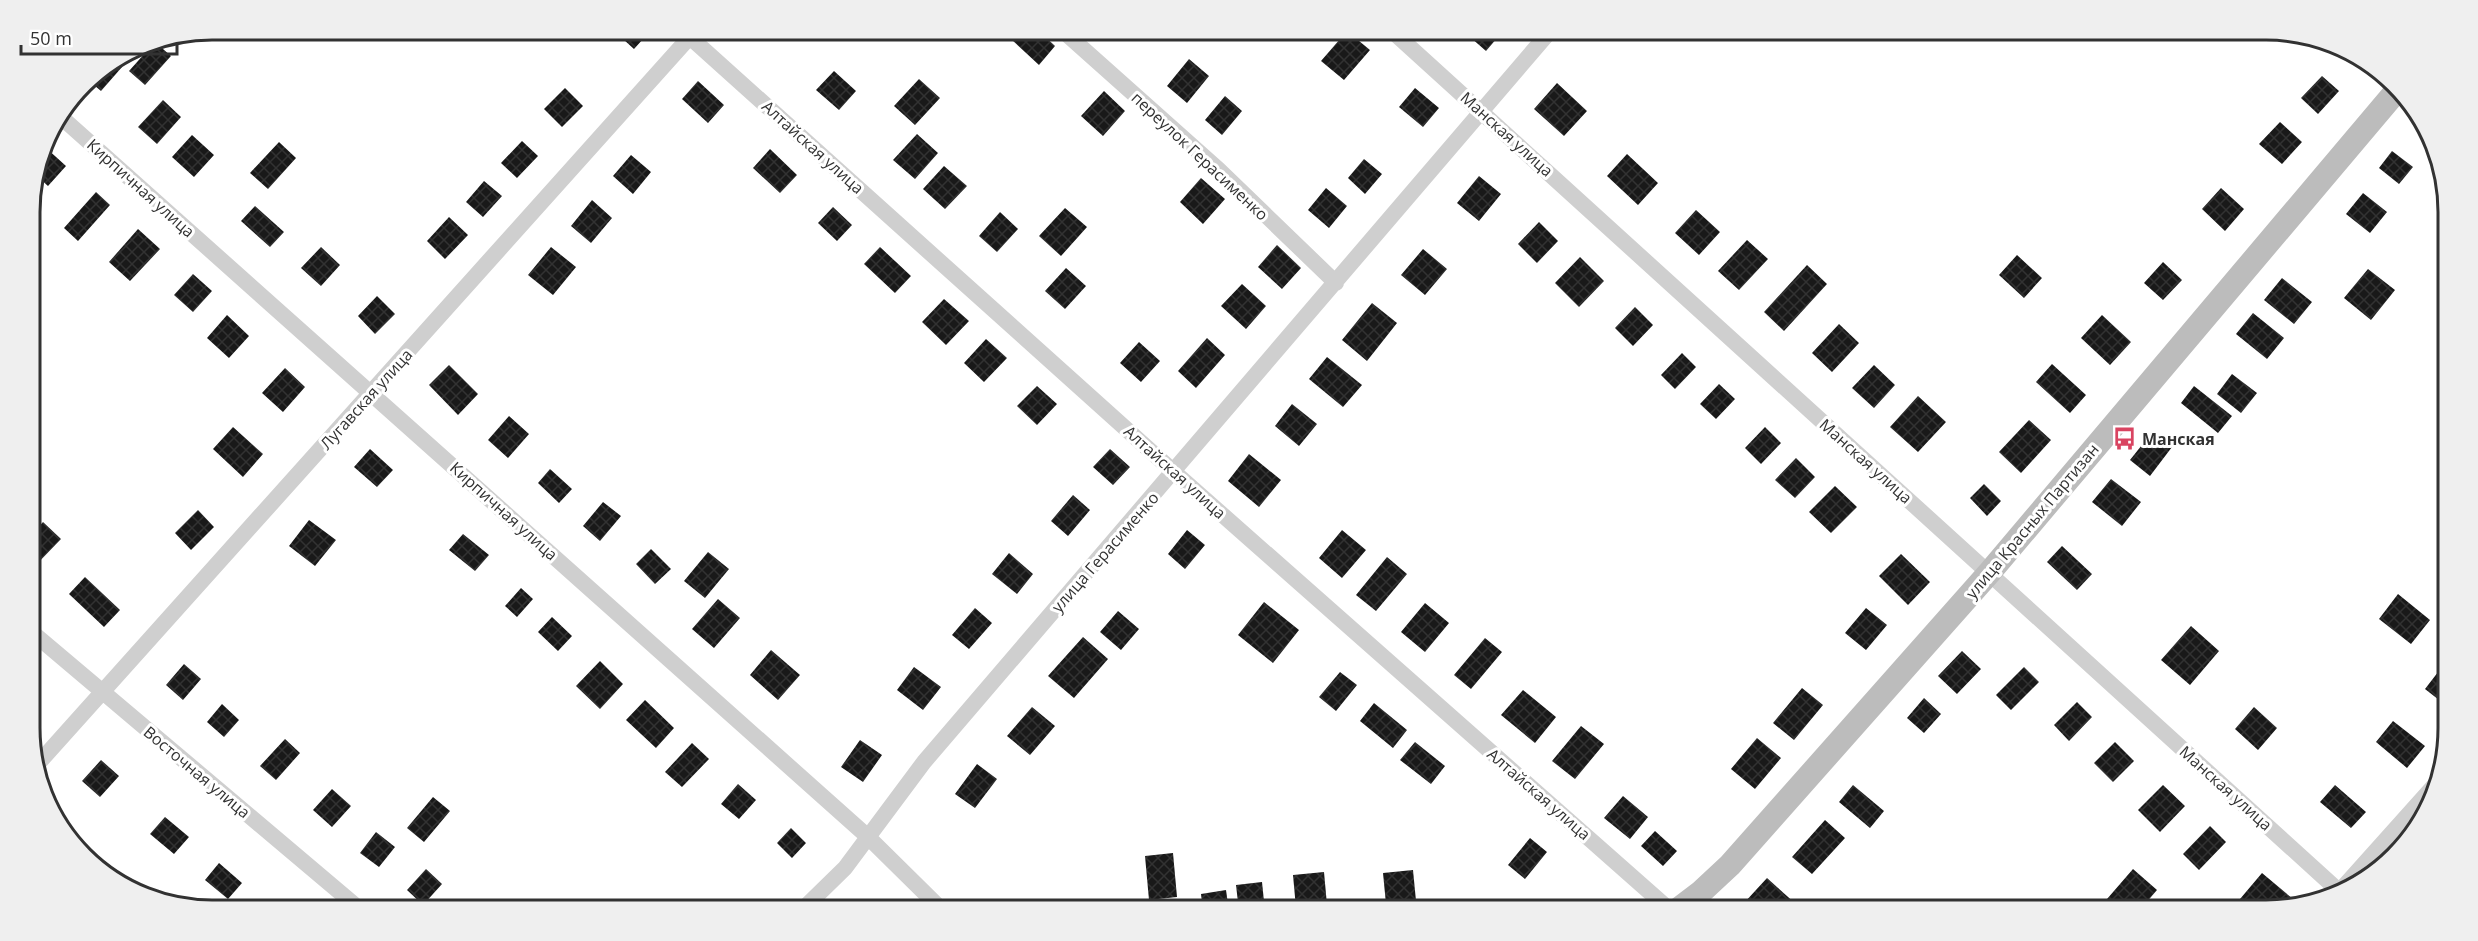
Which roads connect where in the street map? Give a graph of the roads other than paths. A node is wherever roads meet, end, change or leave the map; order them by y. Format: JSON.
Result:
{"nodes":[{"id":1,"x":682,"y":40,"type":"edge"},
{"id":2,"x":698,"y":40,"type":"edge"},
{"id":3,"x":1073,"y":40,"type":"edge"},
{"id":4,"x":1402,"y":40,"type":"edge"},
{"id":5,"x":1543,"y":40,"type":"edge"},
{"id":6,"x":2392,"y":97,"type":"edge"},
{"id":7,"x":1483,"y":111,"type":"junction"},
{"id":8,"x":67,"y":122,"type":"edge"},
{"id":9,"x":1336,"y":283,"type":"junction"},
{"id":10,"x":372,"y":393,"type":"junction"},
{"id":11,"x":1174,"y":472,"type":"junction"},
{"id":12,"x":1989,"y":573,"type":"junction"},
{"id":13,"x":40,"y":639,"type":"edge"},
{"id":14,"x":101,"y":692,"type":"junction"},
{"id":15,"x":43,"y":758,"type":"edge"},
{"id":16,"x":2422,"y":799,"type":"edge"},
{"id":17,"x":867,"y":836,"type":"junction"},
{"id":18,"x":2355,"y":875,"type":"edge"},
{"id":19,"x":2332,"y":887,"type":"edge"},
{"id":20,"x":349,"y":900,"type":"edge"},
{"id":21,"x":812,"y":900,"type":"edge"},
{"id":22,"x":932,"y":900,"type":"edge"},
{"id":23,"x":1659,"y":900,"type":"edge"},
{"id":24,"x":1690,"y":900,"type":"edge"}],
"edges":[{"from":1,"to":10,"type":"street","name":"Лугавская улица"},
{"from":2,"to":11,"type":"street","name":"Алтайская улица"},
{"from":3,"to":9,"type":"street","name":"переулок Герасименко"},
{"from":4,"to":7,"type":"street","name":"Манская улица"},
{"from":5,"to":7,"type":"street","name":"улица Герасименко"},
{"from":6,"to":12,"type":"main road","name":"улица Красных Партизан"},
{"from":7,"to":9,"type":"street","name":"улица Герасименко"},
{"from":7,"to":12,"type":"street","name":"Манская улица"},
{"from":8,"to":10,"type":"street","name":"Кирпичная улица"},
{"from":9,"to":11,"type":"street","name":"улица Герасименко"},
{"from":10,"to":14,"type":"street","name":"Лугавская улица"},
{"from":10,"to":17,"type":"street","name":"Кирпичная улица"},
{"from":11,"to":17,"type":"street","name":"улица Герасименко"},
{"from":11,"to":23,"type":"street","name":"Алтайская улица"},
{"from":12,"to":19,"type":"street","name":"Манская улица"},
{"from":12,"to":24,"type":"main road","name":"улица Красных Партизан"},
{"from":13,"to":14,"type":"street","name":"Восточная улица"},
{"from":14,"to":15,"type":"street","name":"Лугавская улица"},
{"from":14,"to":20,"type":"street","name":"Восточная улица"},
{"from":16,"to":18,"type":"street"},
{"from":17,"to":21,"type":"street","name":"улица Герасименко"},
{"from":17,"to":22,"type":"street","name":"Кирпичная улица"}]}
